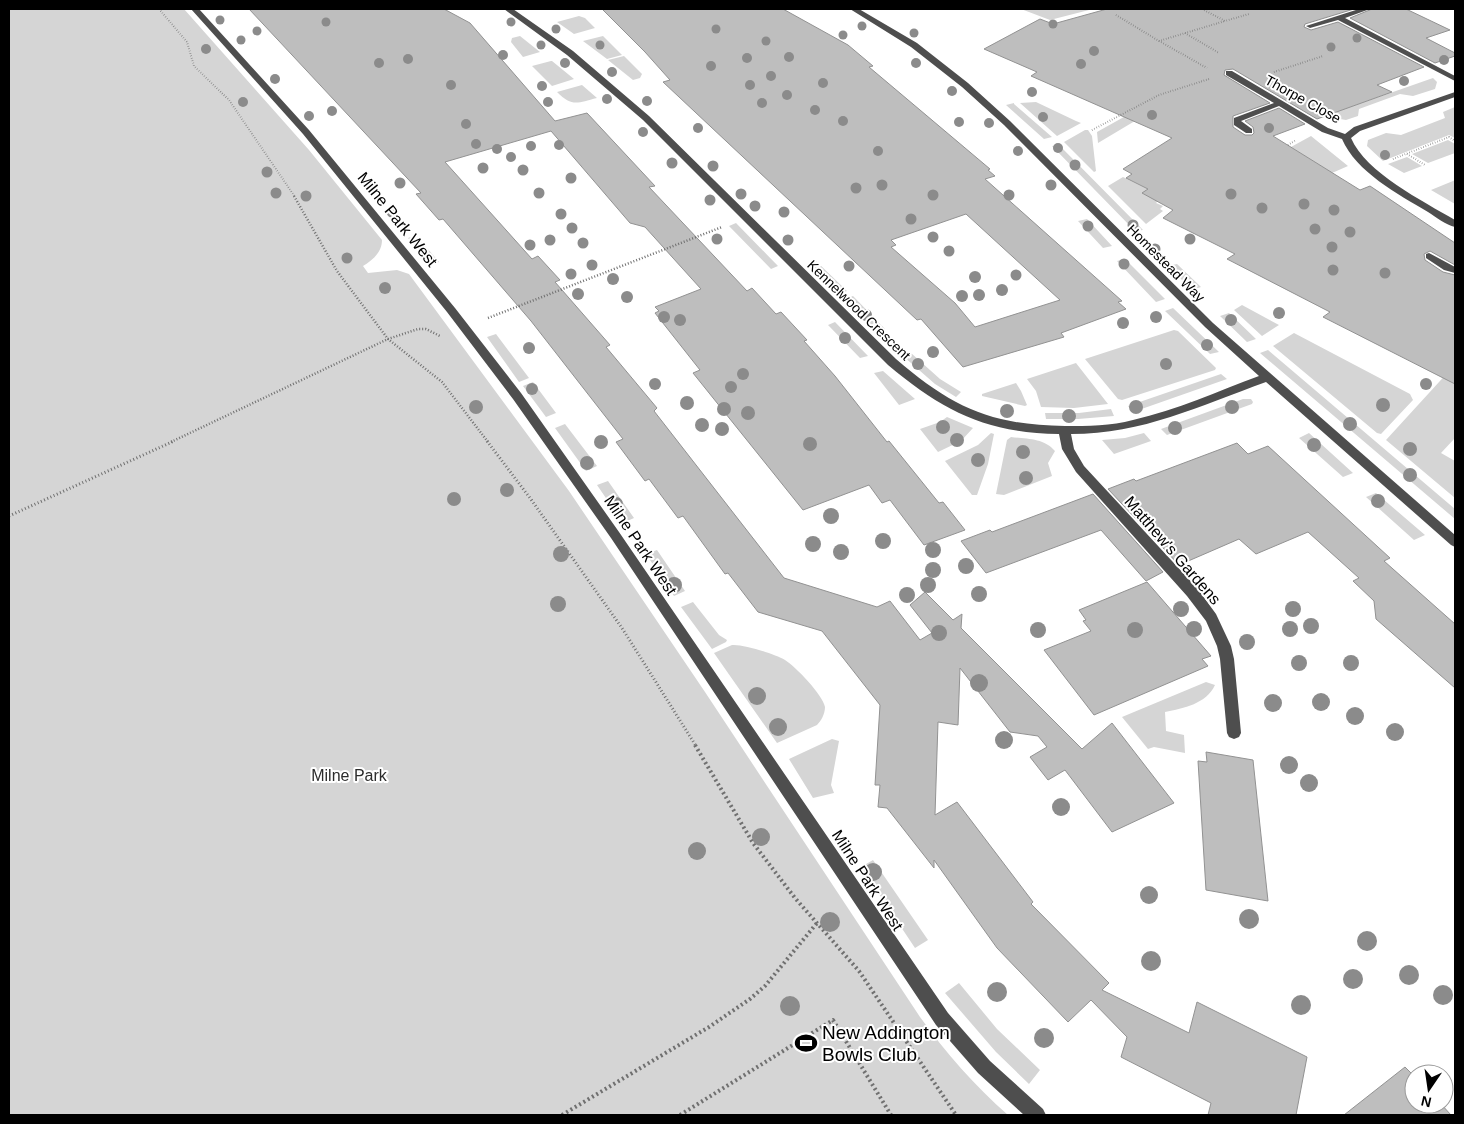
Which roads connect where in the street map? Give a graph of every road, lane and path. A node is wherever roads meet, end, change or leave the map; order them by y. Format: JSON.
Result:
{"nodes":[{"id":1,"x":159,"y":9,"type":"edge"},
{"id":2,"x":195,"y":9,"type":"edge"},
{"id":3,"x":508,"y":9,"type":"edge"},
{"id":4,"x":854,"y":9,"type":"edge"},
{"id":5,"x":1202,"y":9,"type":"edge"},
{"id":6,"x":1366,"y":9,"type":"edge"},
{"id":7,"x":1248,"y":14,"type":"dead end"},
{"id":8,"x":1116,"y":15,"type":"dead end"},
{"id":9,"x":1338,"y":17,"type":"junction"},
{"id":10,"x":1224,"y":21,"type":"junction"},
{"id":11,"x":1310,"y":26,"type":"dead end"},
{"id":12,"x":1185,"y":34,"type":"junction"},
{"id":13,"x":1160,"y":41,"type":"junction"},
{"id":14,"x":1323,"y":56,"type":"dead end"},
{"id":15,"x":1229,"y":73,"type":"junction"},
{"id":16,"x":1455,"y":79,"type":"edge"},
{"id":17,"x":1455,"y":94,"type":"edge"},
{"id":18,"x":1281,"y":104,"type":"junction"},
{"id":19,"x":1092,"y":130,"type":"dead end"},
{"id":20,"x":1249,"y":131,"type":"dead end"},
{"id":21,"x":1346,"y":137,"type":"junction"},
{"id":22,"x":1455,"y":141,"type":"edge"},
{"id":23,"x":1407,"y":154,"type":"junction"},
{"id":24,"x":1425,"y":165,"type":"dead end"},
{"id":25,"x":1369,"y":166,"type":"junction"},
{"id":26,"x":746,"y":218,"type":"junction"},
{"id":27,"x":1455,"y":224,"type":"edge"},
{"id":28,"x":1429,"y":256,"type":"dead end"},
{"id":29,"x":1455,"y":270,"type":"edge"},
{"id":30,"x":464,"y":327,"type":"junction"},
{"id":31,"x":388,"y":339,"type":"junction"},
{"id":32,"x":1268,"y":377,"type":"junction"},
{"id":33,"x":1064,"y":430,"type":"junction"},
{"id":34,"x":9,"y":516,"type":"edge"},
{"id":35,"x":1455,"y":542,"type":"edge"},
{"id":36,"x":1234,"y":733,"type":"dead end"},
{"id":37,"x":817,"y":924,"type":"junction"},
{"id":38,"x":562,"y":1115,"type":"edge"},
{"id":39,"x":680,"y":1115,"type":"edge"},
{"id":40,"x":891,"y":1115,"type":"edge"},
{"id":41,"x":956,"y":1115,"type":"edge"},
{"id":42,"x":1037,"y":1115,"type":"edge"}],
"edges":[{"from":1,"to":31,"type":"path"},
{"from":2,"to":30,"type":"street","name":"Milne Park West"},
{"from":3,"to":26,"type":"street","name":"Kennelwood Crescent"},
{"from":4,"to":32,"type":"street","name":"Homestead Way"},
{"from":5,"to":10,"type":"path"},
{"from":6,"to":9,"type":"street"},
{"from":7,"to":10,"type":"path"},
{"from":8,"to":13,"type":"path"},
{"from":9,"to":11,"type":"street"},
{"from":9,"to":16,"type":"street"},
{"from":10,"to":12,"type":"path"},
{"from":12,"to":13,"type":"path"},
{"from":12,"to":15,"type":"path"},
{"from":13,"to":15,"type":"path"},
{"from":14,"to":15,"type":"path"},
{"from":15,"to":18,"type":"street","name":"Thorpe Close"},
{"from":15,"to":19,"type":"path"},
{"from":17,"to":21,"type":"street"},
{"from":18,"to":20,"type":"street"},
{"from":18,"to":21,"type":"street","name":"Thorpe Close"},
{"from":21,"to":25,"type":"street","name":"Thorpe Close"},
{"from":22,"to":23,"type":"path"},
{"from":23,"to":24,"type":"path"},
{"from":23,"to":25,"type":"path"},
{"from":25,"to":27,"type":"street","name":"Thorpe Close"},
{"from":26,"to":30,"type":"path"},
{"from":26,"to":33,"type":"street","name":"Kennelwood Crescent"},
{"from":28,"to":29,"type":"street"},
{"from":30,"to":31,"type":"path"},
{"from":30,"to":42,"type":"street","name":"Milne Park West"},
{"from":31,"to":34,"type":"path"},
{"from":31,"to":37,"type":"path"},
{"from":32,"to":33,"type":"street","name":"Kennelwood Crescent"},
{"from":32,"to":35,"type":"street","name":"Homestead Way"},
{"from":33,"to":36,"type":"street","name":"Matthew's Gardens"},
{"from":37,"to":38,"type":"path"},
{"from":37,"to":41,"type":"path"},
{"from":39,"to":40,"type":"path"}]}
